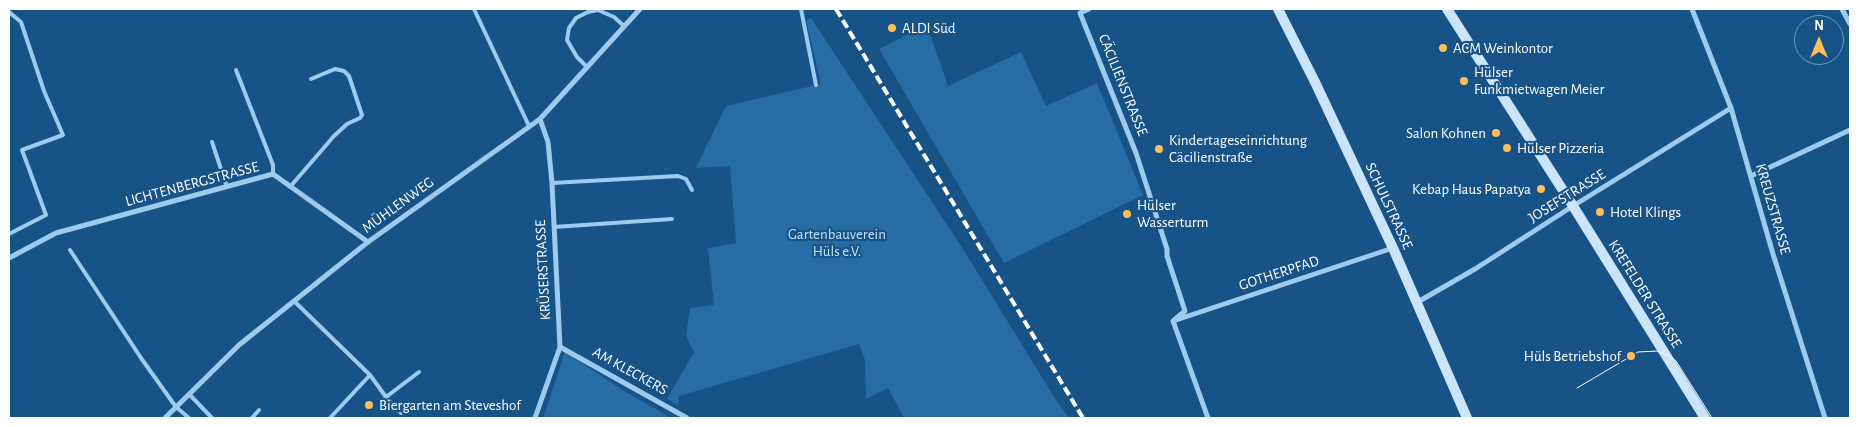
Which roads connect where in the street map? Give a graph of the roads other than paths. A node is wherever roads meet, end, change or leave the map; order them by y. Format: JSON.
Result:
{"nodes":[{"id":1,"x":474,"y":9,"type":"edge"},
{"id":2,"x":640,"y":9,"type":"edge"},
{"id":3,"x":801,"y":9,"type":"edge"},
{"id":4,"x":1089,"y":9,"type":"edge"},
{"id":5,"x":1278,"y":9,"type":"edge"},
{"id":6,"x":1447,"y":9,"type":"edge"},
{"id":7,"x":1692,"y":9,"type":"edge"},
{"id":8,"x":1842,"y":9,"type":"edge"},
{"id":9,"x":606,"y":10,"type":"edge"},
{"id":10,"x":9,"y":11,"type":"edge"},
{"id":11,"x":1850,"y":24,"type":"edge"},
{"id":12,"x":624,"y":26,"type":"junction"},
{"id":13,"x":587,"y":67,"type":"junction"},
{"id":14,"x":236,"y":70,"type":"dead end"},
{"id":15,"x":311,"y":79,"type":"dead end"},
{"id":16,"x":816,"y":85,"type":"dead end"},
{"id":17,"x":1732,"y":108,"type":"junction"},
{"id":18,"x":540,"y":118,"type":"junction"},
{"id":19,"x":529,"y":126,"type":"junction"},
{"id":20,"x":1850,"y":130,"type":"edge"},
{"id":21,"x":212,"y":142,"type":"dead end"},
{"id":22,"x":273,"y":174,"type":"junction"},
{"id":23,"x":1751,"y":176,"type":"junction"},
{"id":24,"x":552,"y":183,"type":"junction"},
{"id":25,"x":290,"y":186,"type":"junction"},
{"id":26,"x":227,"y":187,"type":"junction"},
{"id":27,"x":692,"y":190,"type":"dead end"},
{"id":28,"x":1573,"y":206,"type":"junction"},
{"id":29,"x":672,"y":219,"type":"dead end"},
{"id":30,"x":554,"y":227,"type":"junction"},
{"id":31,"x":9,"y":234,"type":"edge"},
{"id":32,"x":368,"y":242,"type":"junction"},
{"id":33,"x":1393,"y":248,"type":"junction"},
{"id":34,"x":70,"y":250,"type":"dead end"},
{"id":35,"x":9,"y":258,"type":"edge"},
{"id":36,"x":294,"y":301,"type":"junction"},
{"id":37,"x":1416,"y":303,"type":"junction"},
{"id":38,"x":1173,"y":321,"type":"junction"},
{"id":39,"x":560,"y":347,"type":"junction"},
{"id":40,"x":418,"y":372,"type":"dead end"},
{"id":41,"x":370,"y":375,"type":"junction"},
{"id":42,"x":189,"y":394,"type":"junction"},
{"id":43,"x":386,"y":397,"type":"junction"},
{"id":44,"x":382,"y":404,"type":"dead end"},
{"id":45,"x":176,"y":407,"type":"junction"},
{"id":46,"x":260,"y":410,"type":"dead end"},
{"id":47,"x":401,"y":413,"type":"dead end"},
{"id":48,"x":165,"y":418,"type":"edge"},
{"id":49,"x":189,"y":418,"type":"edge"},
{"id":50,"x":212,"y":418,"type":"edge"},
{"id":51,"x":252,"y":418,"type":"edge"},
{"id":52,"x":330,"y":418,"type":"edge"},
{"id":53,"x":535,"y":418,"type":"edge"},
{"id":54,"x":687,"y":418,"type":"edge"},
{"id":55,"x":1208,"y":418,"type":"edge"},
{"id":56,"x":1467,"y":418,"type":"edge"},
{"id":57,"x":1705,"y":418,"type":"edge"},
{"id":58,"x":1825,"y":418,"type":"edge"}],
"edges":[{"from":1,"to":19,"type":"lane"},
{"from":2,"to":12,"type":"street","name":"MÜHLENWEG"},
{"from":3,"to":16,"type":"lane"},
{"from":4,"to":38,"type":"street","name":"CÄCILIENSTRASSE"},
{"from":5,"to":33,"type":"street","name":"SCHULSTRASSE"},
{"from":6,"to":28,"type":"street","name":"KREFELDER STRASSE"},
{"from":7,"to":17,"type":"street","name":"KREUZSTRASSE"},
{"from":8,"to":11,"type":"street"},
{"from":9,"to":12,"type":"lane"},
{"from":9,"to":13,"type":"lane"},
{"from":10,"to":31,"type":"lane"},
{"from":12,"to":13,"type":"street","name":"MÜHLENWEG"},
{"from":13,"to":18,"type":"street","name":"MÜHLENWEG"},
{"from":14,"to":22,"type":"lane"},
{"from":15,"to":25,"type":"lane"},
{"from":17,"to":23,"type":"street","name":"KREUZSTRASSE"},
{"from":17,"to":28,"type":"street","name":"JOSEFSTRASSE"},
{"from":18,"to":19,"type":"street","name":"MÜHLENWEG"},
{"from":18,"to":24,"type":"street","name":"KRÜSERSTRASSE"},
{"from":19,"to":32,"type":"street","name":"MÜHLENWEG"},
{"from":20,"to":23,"type":"street"},
{"from":21,"to":26,"type":"lane"},
{"from":22,"to":25,"type":"street","name":"LICHTENBERGSTRASSE"},
{"from":22,"to":26,"type":"street","name":"LICHTENBERGSTRASSE"},
{"from":23,"to":58,"type":"street","name":"KREUZSTRASSE"},
{"from":24,"to":27,"type":"lane"},
{"from":24,"to":30,"type":"street","name":"KRÜSERSTRASSE"},
{"from":25,"to":32,"type":"street","name":"LICHTENBERGSTRASSE"},
{"from":26,"to":35,"type":"street","name":"LICHTENBERGSTRASSE"},
{"from":28,"to":37,"type":"street","name":"JOSEFSTRASSE"},
{"from":28,"to":57,"type":"street","name":"KREFELDER STRASSE"},
{"from":29,"to":30,"type":"lane"},
{"from":30,"to":39,"type":"street","name":"KRÜSERSTRASSE"},
{"from":32,"to":36,"type":"street","name":"MÜHLENWEG"},
{"from":33,"to":37,"type":"street","name":"SCHULSTRASSE"},
{"from":33,"to":38,"type":"street","name":"GOTHERPFAD"},
{"from":34,"to":45,"type":"lane"},
{"from":36,"to":41,"type":"lane"},
{"from":36,"to":42,"type":"street","name":"MÜHLENWEG"},
{"from":37,"to":56,"type":"street","name":"SCHULSTRASSE"},
{"from":38,"to":55,"type":"street"},
{"from":39,"to":53,"type":"street","name":"KRÜSERSTRASSE"},
{"from":39,"to":54,"type":"street","name":"AM KLECKERS"},
{"from":40,"to":43,"type":"lane"},
{"from":41,"to":43,"type":"lane"},
{"from":41,"to":52,"type":"lane"},
{"from":42,"to":45,"type":"street","name":"MÜHLENWEG"},
{"from":42,"to":50,"type":"lane"},
{"from":43,"to":44,"type":"lane"},
{"from":43,"to":47,"type":"lane"},
{"from":45,"to":48,"type":"street","name":"MÜHLENWEG"},
{"from":45,"to":49,"type":"lane"},
{"from":46,"to":51,"type":"lane"}]}
